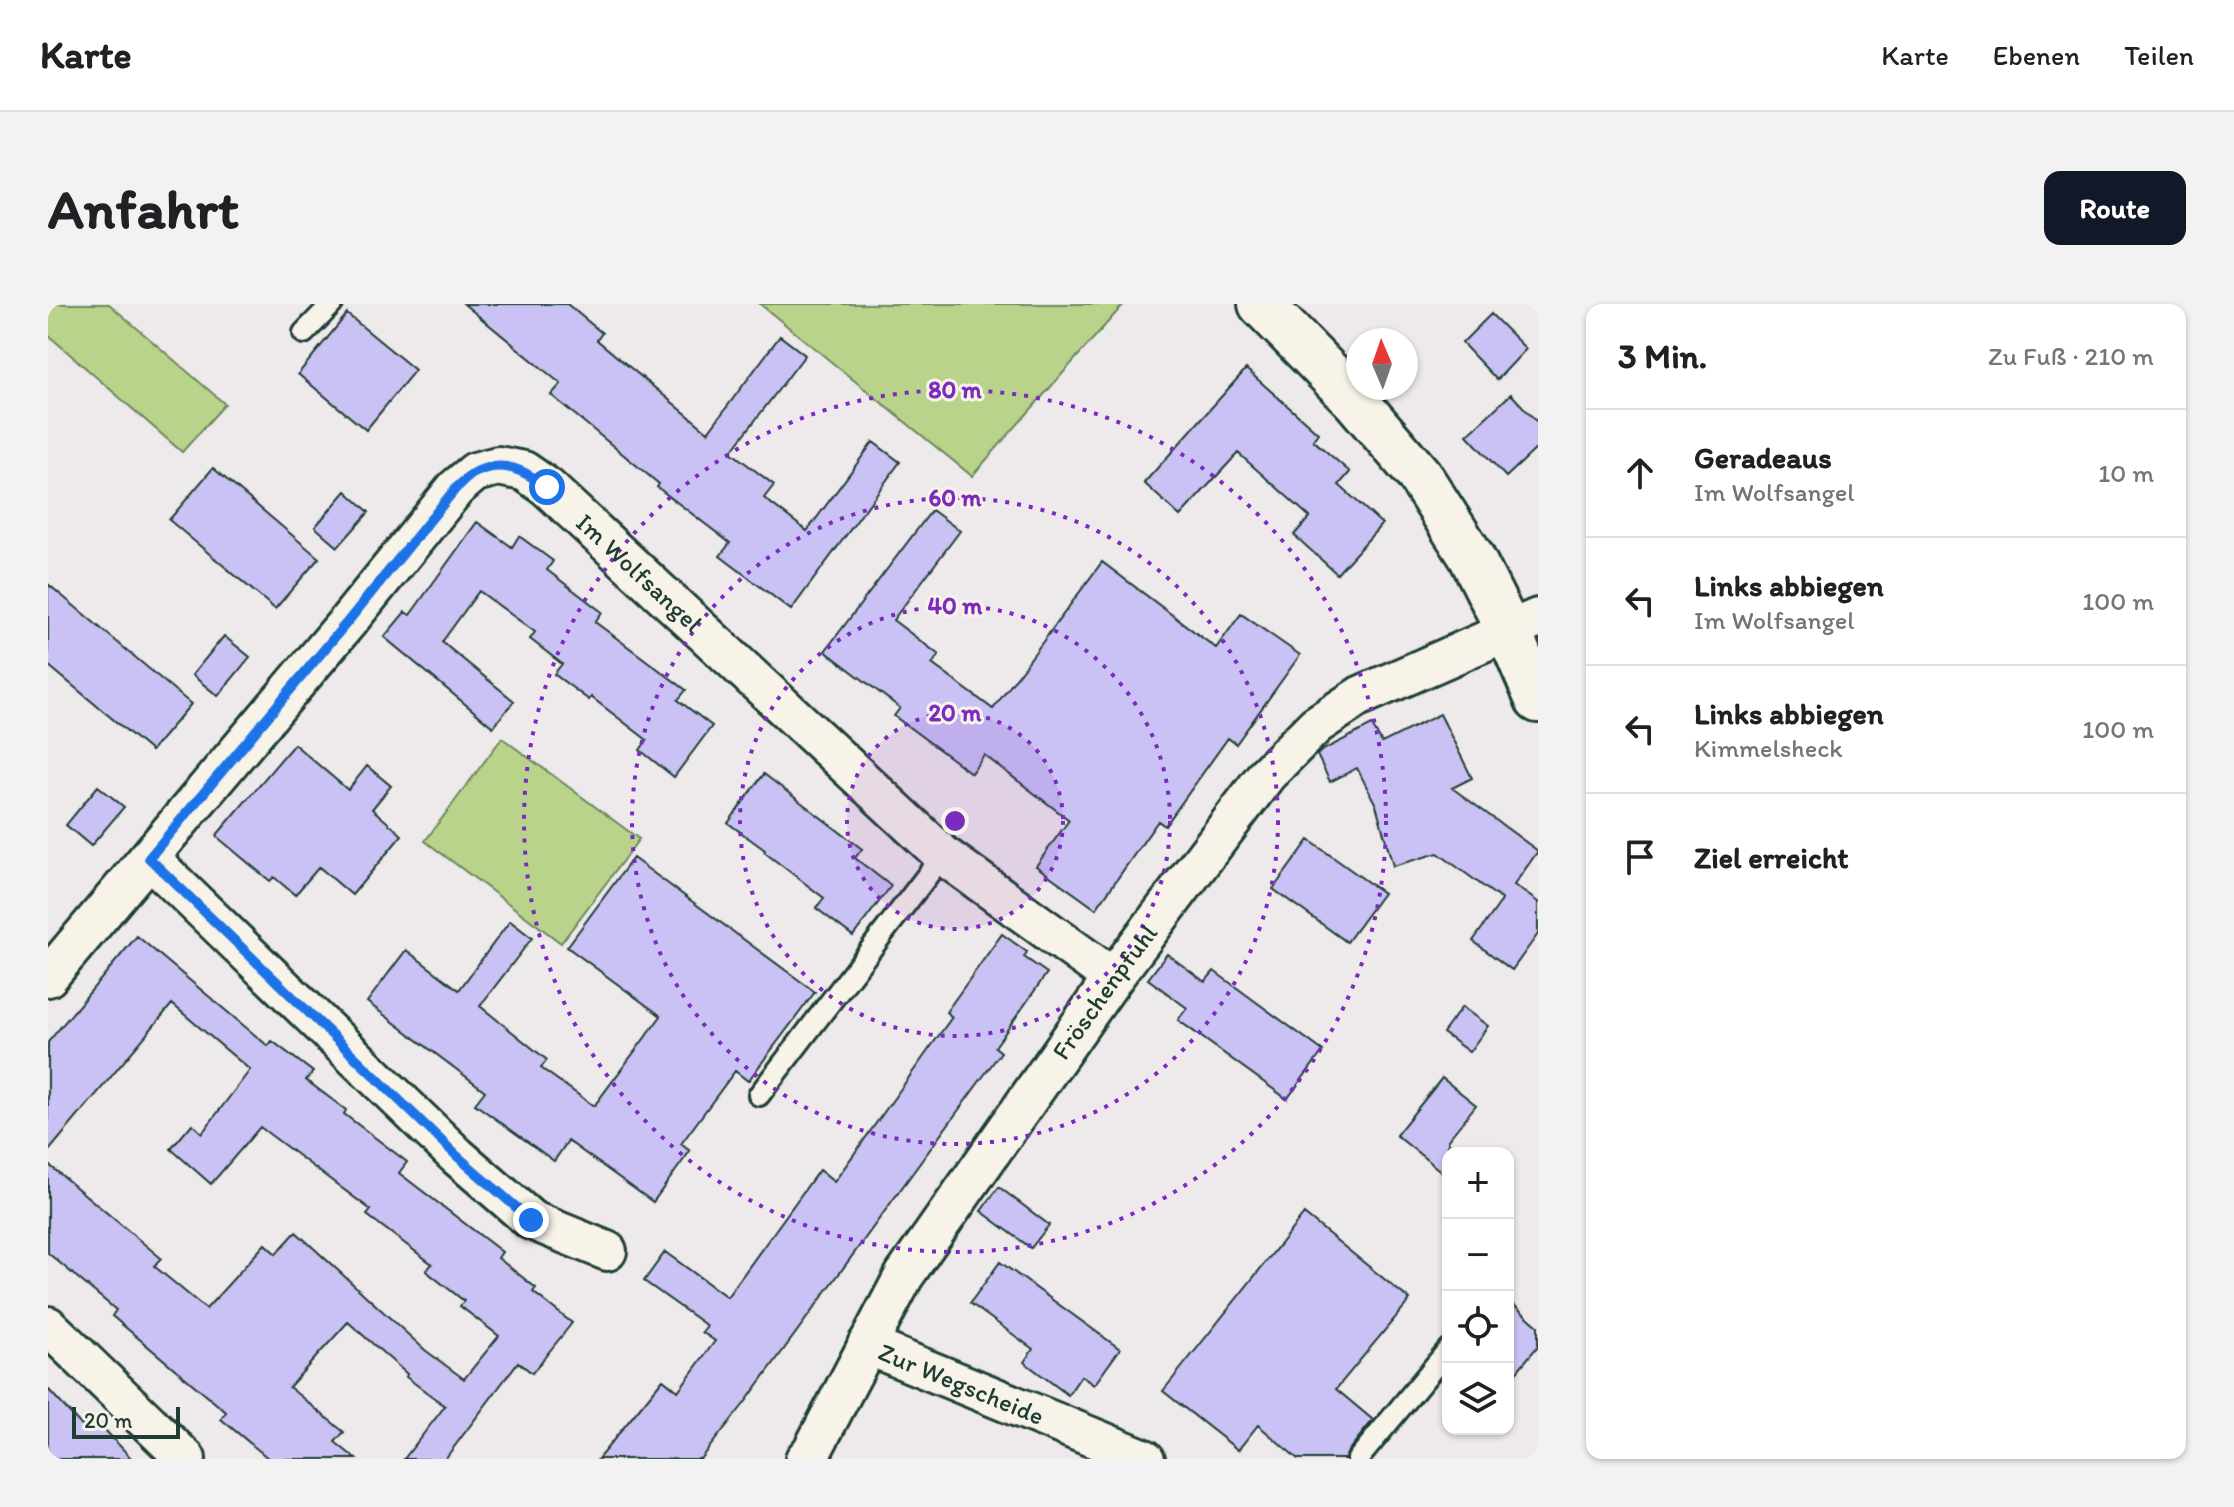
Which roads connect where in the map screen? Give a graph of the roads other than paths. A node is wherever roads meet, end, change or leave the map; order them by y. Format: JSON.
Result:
{"nodes":[{"id":1,"x":332,"y":304,"type":"edge"},
{"id":2,"x":1261,"y":304,"type":"edge"},
{"id":3,"x":304,"y":333,"type":"dead end"},
{"id":4,"x":1523,"y":624,"type":"edge"},
{"id":5,"x":1538,"y":700,"type":"edge"},
{"id":6,"x":943,"y":855,"type":"junction"},
{"id":7,"x":149,"y":858,"type":"junction"},
{"id":8,"x":48,"y":977,"type":"edge"},
{"id":9,"x":1113,"y":978,"type":"junction"},
{"id":10,"x":759,"y":1095,"type":"dead end"},
{"id":11,"x":607,"y":1251,"type":"dead end"},
{"id":12,"x":48,"y":1326,"type":"edge"},
{"id":13,"x":867,"y":1345,"type":"junction"},
{"id":14,"x":1442,"y":1357,"type":"edge"},
{"id":15,"x":186,"y":1459,"type":"edge"},
{"id":16,"x":805,"y":1459,"type":"edge"},
{"id":17,"x":1145,"y":1459,"type":"edge"},
{"id":18,"x":1358,"y":1459,"type":"edge"}],
"edges":[{"from":1,"to":3,"type":"lane"},
{"from":2,"to":4,"type":"street"},
{"from":4,"to":5,"type":"street"},
{"from":4,"to":9,"type":"street","name":"Fröschenpfuhl"},
{"from":6,"to":7,"type":"street","name":"Im Wolfsangel"},
{"from":6,"to":9,"type":"street","name":"Im Wolfsangel"},
{"from":6,"to":10,"type":"lane"},
{"from":7,"to":8,"type":"street","name":"Im Wolfsangel"},
{"from":7,"to":11,"type":"street"},
{"from":9,"to":13,"type":"street","name":"Fröschenpfuhl"},
{"from":12,"to":15,"type":"street"},
{"from":13,"to":16,"type":"street","name":"Fröschenpfuhl"},
{"from":13,"to":17,"type":"street","name":"Zur Wegscheide"},
{"from":14,"to":18,"type":"lane"}]}
